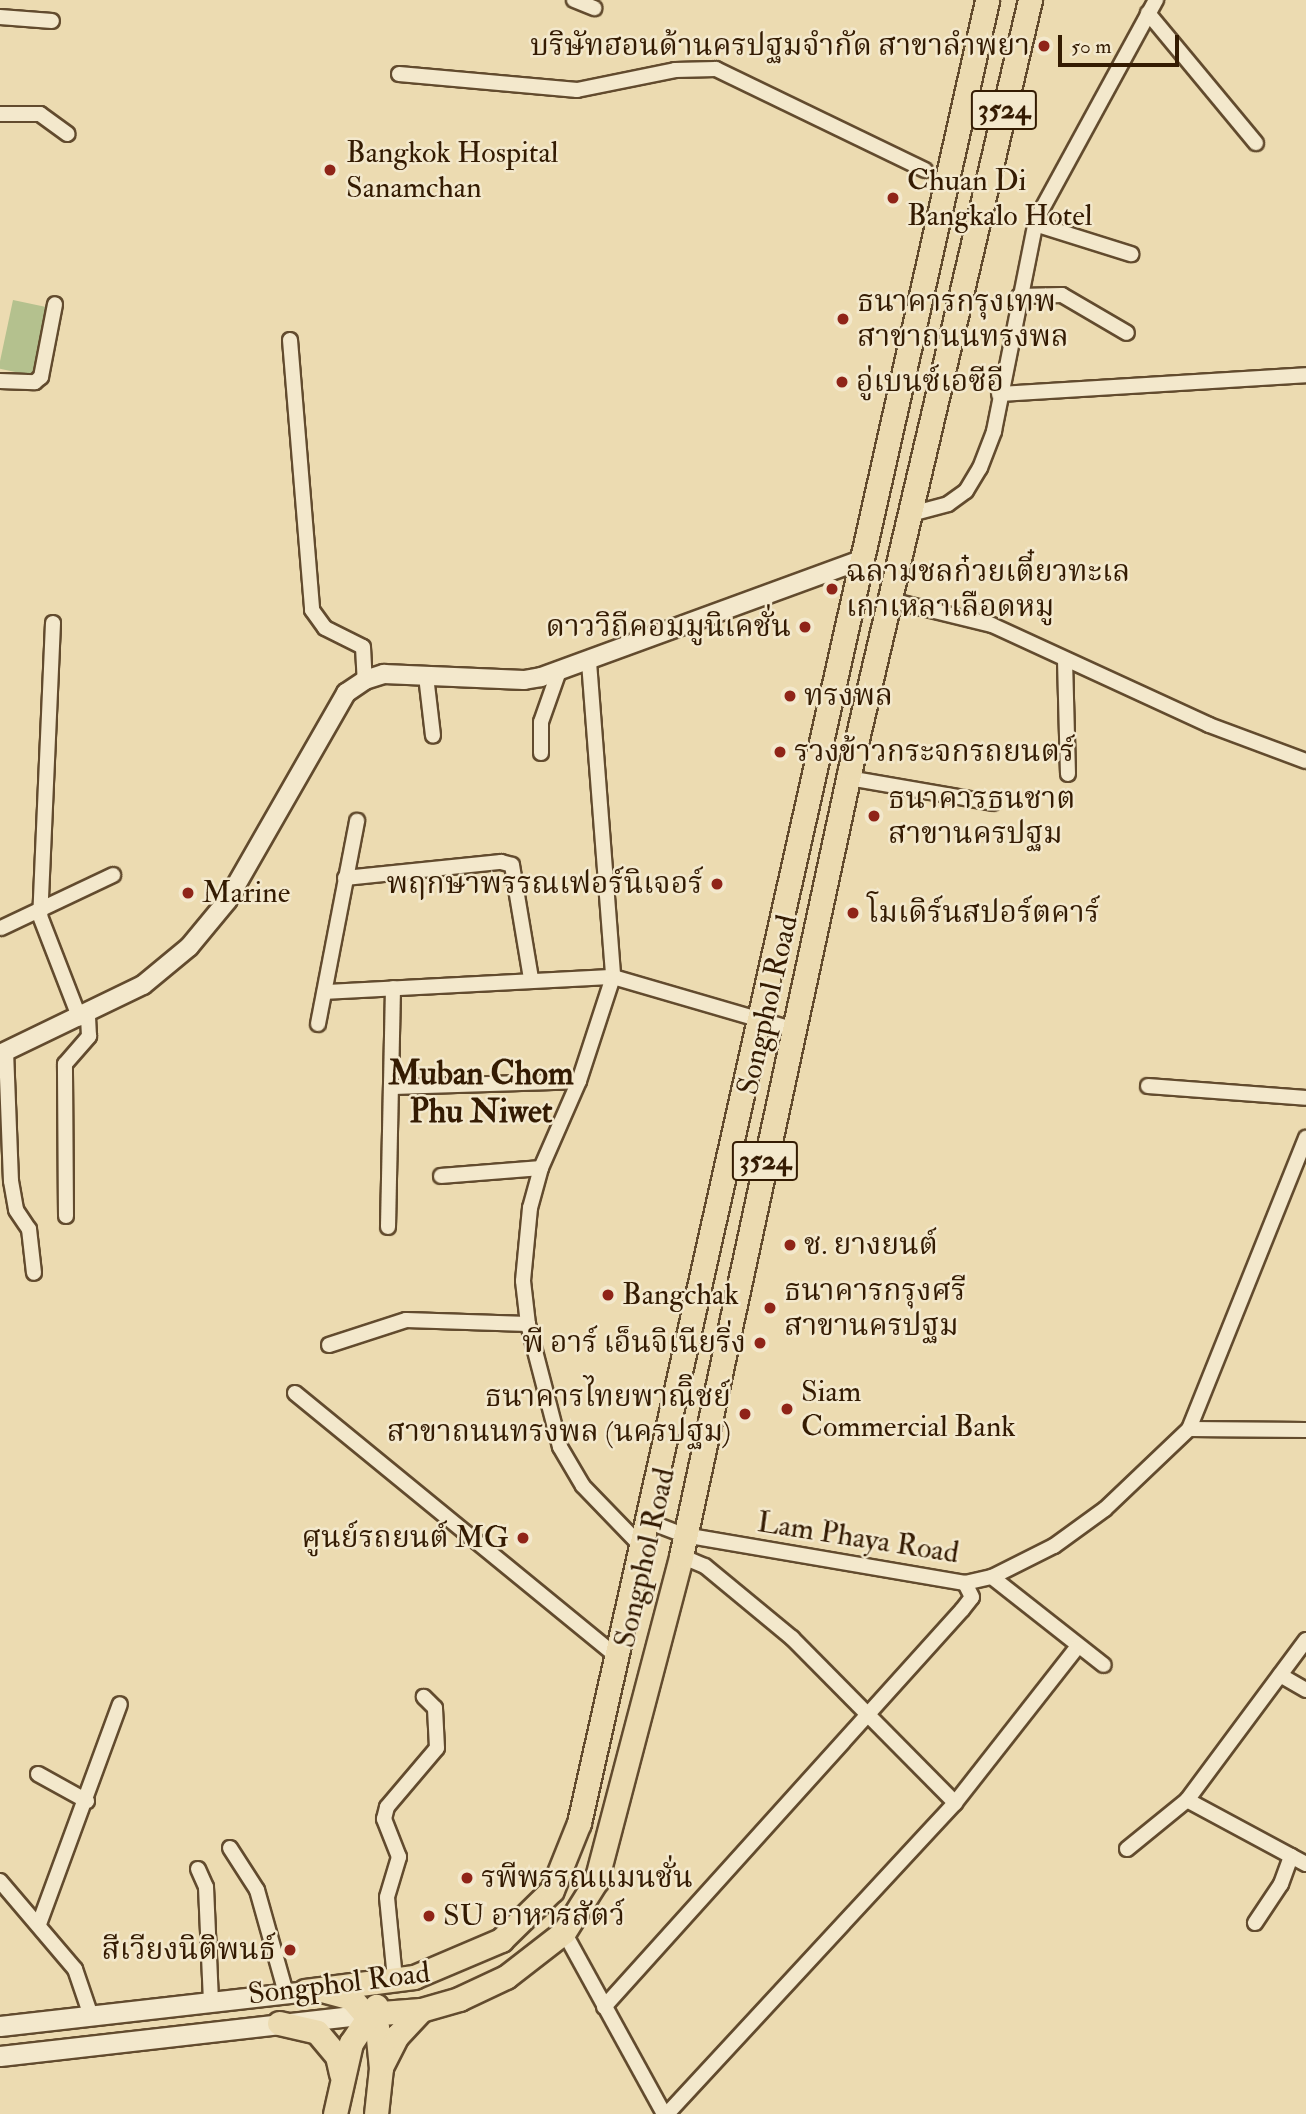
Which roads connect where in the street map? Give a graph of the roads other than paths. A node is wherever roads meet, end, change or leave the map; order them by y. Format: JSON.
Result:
{"nodes":[{"id":1,"x":574,"y":0,"type":"edge"},
{"id":2,"x":987,"y":0,"type":"edge"},
{"id":3,"x":1030,"y":0,"type":"edge"},
{"id":4,"x":1152,"y":7,"type":"edge"},
{"id":5,"x":594,"y":8,"type":"dead end"},
{"id":6,"x":0,"y":17,"type":"edge"},
{"id":7,"x":52,"y":21,"type":"dead end"},
{"id":8,"x":399,"y":75,"type":"dead end"},
{"id":9,"x":0,"y":114,"type":"edge"},
{"id":10,"x":68,"y":134,"type":"dead end"},
{"id":11,"x":1256,"y":143,"type":"dead end"},
{"id":12,"x":925,"y":170,"type":"dead end"},
{"id":13,"x":941,"y":213,"type":"junction"},
{"id":14,"x":978,"y":220,"type":"junction"},
{"id":15,"x":1035,"y":224,"type":"junction"},
{"id":16,"x":1131,"y":254,"type":"dead end"},
{"id":17,"x":1018,"y":296,"type":"junction"},
{"id":18,"x":55,"y":304,"type":"dead end"},
{"id":19,"x":1127,"y":333,"type":"dead end"},
{"id":20,"x":290,"y":340,"type":"dead end"},
{"id":21,"x":1306,"y":375,"type":"edge"},
{"id":22,"x":0,"y":381,"type":"edge"},
{"id":23,"x":999,"y":394,"type":"junction"},
{"id":24,"x":911,"y":514,"type":"junction"},
{"id":25,"x":864,"y":559,"type":"junction"},
{"id":26,"x":890,"y":600,"type":"junction"},
{"id":27,"x":53,"y":623,"type":"dead end"},
{"id":28,"x":1065,"y":660,"type":"junction"},
{"id":29,"x":589,"y":662,"type":"junction"},
{"id":30,"x":559,"y":671,"type":"junction"},
{"id":31,"x":426,"y":676,"type":"junction"},
{"id":32,"x":365,"y":680,"type":"junction"},
{"id":33,"x":433,"y":736,"type":"dead end"},
{"id":34,"x":541,"y":753,"type":"dead end"},
{"id":35,"x":1306,"y":761,"type":"edge"},
{"id":36,"x":1068,"y":774,"type":"dead end"},
{"id":37,"x":849,"y":778,"type":"junction"},
{"id":38,"x":993,"y":803,"type":"dead end"},
{"id":39,"x":357,"y":821,"type":"dead end"},
{"id":40,"x":113,"y":875,"type":"dead end"},
{"id":41,"x":345,"y":878,"type":"junction"},
{"id":42,"x":40,"y":909,"type":"junction"},
{"id":43,"x":1,"y":928,"type":"edge"},
{"id":44,"x":613,"y":977,"type":"junction"},
{"id":45,"x":531,"y":978,"type":"junction"},
{"id":46,"x":393,"y":988,"type":"junction"},
{"id":47,"x":325,"y":992,"type":"junction"},
{"id":48,"x":84,"y":1017,"type":"junction"},
{"id":49,"x":759,"y":1020,"type":"junction"},
{"id":50,"x":318,"y":1024,"type":"dead end"},
{"id":51,"x":795,"y":1030,"type":"junction"},
{"id":52,"x":3,"y":1053,"type":"edge"},
{"id":53,"x":579,"y":1082,"type":"junction"},
{"id":54,"x":1148,"y":1086,"type":"dead end"},
{"id":55,"x":392,"y":1087,"type":"junction"},
{"id":56,"x":1306,"y":1098,"type":"edge"},
{"id":57,"x":1306,"y":1138,"type":"edge"},
{"id":58,"x":541,"y":1168,"type":"junction"},
{"id":59,"x":441,"y":1176,"type":"dead end"},
{"id":60,"x":66,"y":1216,"type":"dead end"},
{"id":61,"x":387,"y":1227,"type":"dead end"},
{"id":62,"x":34,"y":1273,"type":"dead end"},
{"id":63,"x":528,"y":1324,"type":"junction"},
{"id":64,"x":329,"y":1345,"type":"dead end"},
{"id":65,"x":295,"y":1392,"type":"dead end"},
{"id":66,"x":1189,"y":1429,"type":"junction"},
{"id":67,"x":1306,"y":1430,"type":"edge"},
{"id":68,"x":647,"y":1521,"type":"junction"},
{"id":69,"x":682,"y":1545,"type":"junction"},
{"id":70,"x":641,"y":1546,"type":"junction"},
{"id":71,"x":992,"y":1577,"type":"junction"},
{"id":72,"x":965,"y":1583,"type":"junction"},
{"id":73,"x":1306,"y":1640,"type":"edge"},
{"id":74,"x":1078,"y":1646,"type":"junction"},
{"id":75,"x":616,"y":1656,"type":"junction"},
{"id":76,"x":1104,"y":1665,"type":"dead end"},
{"id":77,"x":1280,"y":1675,"type":"junction"},
{"id":78,"x":1306,"y":1690,"type":"edge"},
{"id":79,"x":424,"y":1697,"type":"dead end"},
{"id":80,"x":120,"y":1704,"type":"dead end"},
{"id":81,"x":868,"y":1714,"type":"junction"},
{"id":82,"x":38,"y":1774,"type":"dead end"},
{"id":83,"x":1187,"y":1800,"type":"junction"},
{"id":84,"x":87,"y":1801,"type":"junction"},
{"id":85,"x":955,"y":1803,"type":"junction"},
{"id":86,"x":230,"y":1848,"type":"dead end"},
{"id":87,"x":1127,"y":1849,"type":"dead end"},
{"id":88,"x":1292,"y":1856,"type":"junction"},
{"id":89,"x":1306,"y":1864,"type":"edge"},
{"id":90,"x":198,"y":1869,"type":"dead end"},
{"id":91,"x":0,"y":1881,"type":"edge"},
{"id":92,"x":1255,"y":1923,"type":"dead end"},
{"id":93,"x":39,"y":1924,"type":"junction"},
{"id":94,"x":564,"y":1932,"type":"junction"},
{"id":95,"x":405,"y":1978,"type":"junction"},
{"id":96,"x":295,"y":1992,"type":"junction"},
{"id":97,"x":211,"y":2001,"type":"junction"},
{"id":98,"x":604,"y":2007,"type":"junction"},
{"id":99,"x":421,"y":2010,"type":"junction"},
{"id":100,"x":368,"y":2014,"type":"junction"},
{"id":101,"x":91,"y":2016,"type":"junction"},
{"id":102,"x":279,"y":2023,"type":"junction"},
{"id":103,"x":0,"y":2026,"type":"edge"},
{"id":104,"x":0,"y":2056,"type":"edge"},
{"id":105,"x":381,"y":2068,"type":"junction"},
{"id":106,"x":341,"y":2074,"type":"junction"},
{"id":107,"x":335,"y":2114,"type":"edge"},
{"id":108,"x":376,"y":2114,"type":"edge"},
{"id":109,"x":666,"y":2114,"type":"edge"}],
"edges":[{"from":1,"to":5,"type":"street"},
{"from":2,"to":13,"type":"highway","name":"Songphol Road","number":"3524"},
{"from":3,"to":14,"type":"highway","name":"Songphol Road","number":"3524"},
{"from":4,"to":11,"type":"street"},
{"from":4,"to":15,"type":"street"},
{"from":6,"to":7,"type":"street"},
{"from":8,"to":12,"type":"street"},
{"from":9,"to":10,"type":"street"},
{"from":13,"to":14,"type":"highway"},
{"from":13,"to":25,"type":"highway","name":"Songphol Road","number":"3524"},
{"from":14,"to":24,"type":"highway","name":"Songphol Road","number":"3524"},
{"from":15,"to":16,"type":"street"},
{"from":15,"to":17,"type":"street"},
{"from":17,"to":19,"type":"street"},
{"from":17,"to":23,"type":"street"},
{"from":18,"to":22,"type":"street"},
{"from":20,"to":32,"type":"street"},
{"from":21,"to":23,"type":"street"},
{"from":23,"to":24,"type":"street"},
{"from":24,"to":26,"type":"highway","name":"Songphol Road","number":"3524"},
{"from":25,"to":29,"type":"street"},
{"from":25,"to":49,"type":"highway","name":"Songphol Road","number":"3524"},
{"from":26,"to":28,"type":"street"},
{"from":26,"to":37,"type":"highway","name":"Songphol Road","number":"3524"},
{"from":27,"to":42,"type":"street"},
{"from":28,"to":35,"type":"street"},
{"from":28,"to":36,"type":"street"},
{"from":29,"to":30,"type":"street"},
{"from":29,"to":44,"type":"street"},
{"from":30,"to":31,"type":"street"},
{"from":30,"to":34,"type":"street"},
{"from":31,"to":32,"type":"street"},
{"from":31,"to":33,"type":"street"},
{"from":32,"to":48,"type":"street"},
{"from":37,"to":38,"type":"street"},
{"from":37,"to":51,"type":"highway","name":"Songphol Road","number":"3524"},
{"from":39,"to":41,"type":"street"},
{"from":40,"to":42,"type":"street"},
{"from":41,"to":45,"type":"street"},
{"from":41,"to":47,"type":"street"},
{"from":42,"to":43,"type":"street"},
{"from":42,"to":48,"type":"street"},
{"from":44,"to":45,"type":"street"},
{"from":44,"to":49,"type":"street"},
{"from":44,"to":53,"type":"street"},
{"from":45,"to":46,"type":"street"},
{"from":46,"to":47,"type":"street"},
{"from":46,"to":55,"type":"street"},
{"from":47,"to":50,"type":"street"},
{"from":48,"to":52,"type":"street"},
{"from":48,"to":60,"type":"street"},
{"from":49,"to":51,"type":"street"},
{"from":49,"to":68,"type":"highway","name":"Songphol Road","number":"3524"},
{"from":51,"to":69,"type":"highway","name":"Songphol Road","number":"3524"},
{"from":52,"to":62,"type":"street"},
{"from":53,"to":55,"type":"street"},
{"from":53,"to":58,"type":"street"},
{"from":54,"to":56,"type":"street"},
{"from":55,"to":61,"type":"street"},
{"from":57,"to":66,"type":"street"},
{"from":58,"to":59,"type":"street"},
{"from":58,"to":63,"type":"street"},
{"from":63,"to":64,"type":"street"},
{"from":63,"to":70,"type":"street"},
{"from":65,"to":75,"type":"street"},
{"from":66,"to":67,"type":"street"},
{"from":66,"to":71,"type":"street","name":"Lam Phaya Road"},
{"from":68,"to":69,"type":"street","name":"Lam Phaya Road"},
{"from":68,"to":70,"type":"highway","name":"Songphol Road","number":"3524"},
{"from":69,"to":72,"type":"street","name":"Lam Phaya Road"},
{"from":69,"to":81,"type":"street"},
{"from":69,"to":94,"type":"highway","name":"Songphol Road","number":"3524"},
{"from":70,"to":75,"type":"highway","name":"Songphol Road","number":"3524"},
{"from":71,"to":72,"type":"street","name":"Lam Phaya Road"},
{"from":71,"to":74,"type":"street"},
{"from":72,"to":81,"type":"street"},
{"from":73,"to":77,"type":"street"},
{"from":74,"to":76,"type":"street"},
{"from":74,"to":85,"type":"street"},
{"from":75,"to":95,"type":"highway","name":"Songphol Road","number":"3524"},
{"from":77,"to":78,"type":"street"},
{"from":77,"to":83,"type":"street"},
{"from":79,"to":95,"type":"street"},
{"from":80,"to":84,"type":"street"},
{"from":81,"to":85,"type":"street"},
{"from":81,"to":98,"type":"street"},
{"from":82,"to":84,"type":"street"},
{"from":83,"to":87,"type":"street"},
{"from":83,"to":88,"type":"street"},
{"from":84,"to":93,"type":"street"},
{"from":85,"to":109,"type":"street"},
{"from":86,"to":96,"type":"street"},
{"from":88,"to":89,"type":"street"},
{"from":88,"to":92,"type":"street"},
{"from":90,"to":97,"type":"street"},
{"from":91,"to":93,"type":"street"},
{"from":93,"to":101,"type":"street"},
{"from":94,"to":98,"type":"street"},
{"from":94,"to":99,"type":"highway","name":"Songphol Road","number":"3524"},
{"from":95,"to":96,"type":"highway","name":"Songphol Road"},
{"from":95,"to":100,"type":"highway"},
{"from":96,"to":97,"type":"main road","name":"Songphol Road"},
{"from":96,"to":100,"type":"highway"},
{"from":97,"to":101,"type":"main road","name":"Songphol Road"},
{"from":98,"to":109,"type":"street"},
{"from":99,"to":100,"type":"highway","name":"Songphol Road","number":"3524"},
{"from":99,"to":105,"type":"highway"},
{"from":100,"to":102,"type":"main road","name":"Songphol Road","number":"3524"},
{"from":100,"to":105,"type":"highway"},
{"from":100,"to":106,"type":"highway"},
{"from":101,"to":103,"type":"main road","name":"Songphol Road"},
{"from":102,"to":104,"type":"main road","name":"Songphol Road"},
{"from":102,"to":106,"type":"highway"},
{"from":105,"to":108,"type":"highway"},
{"from":106,"to":107,"type":"highway"}]}
